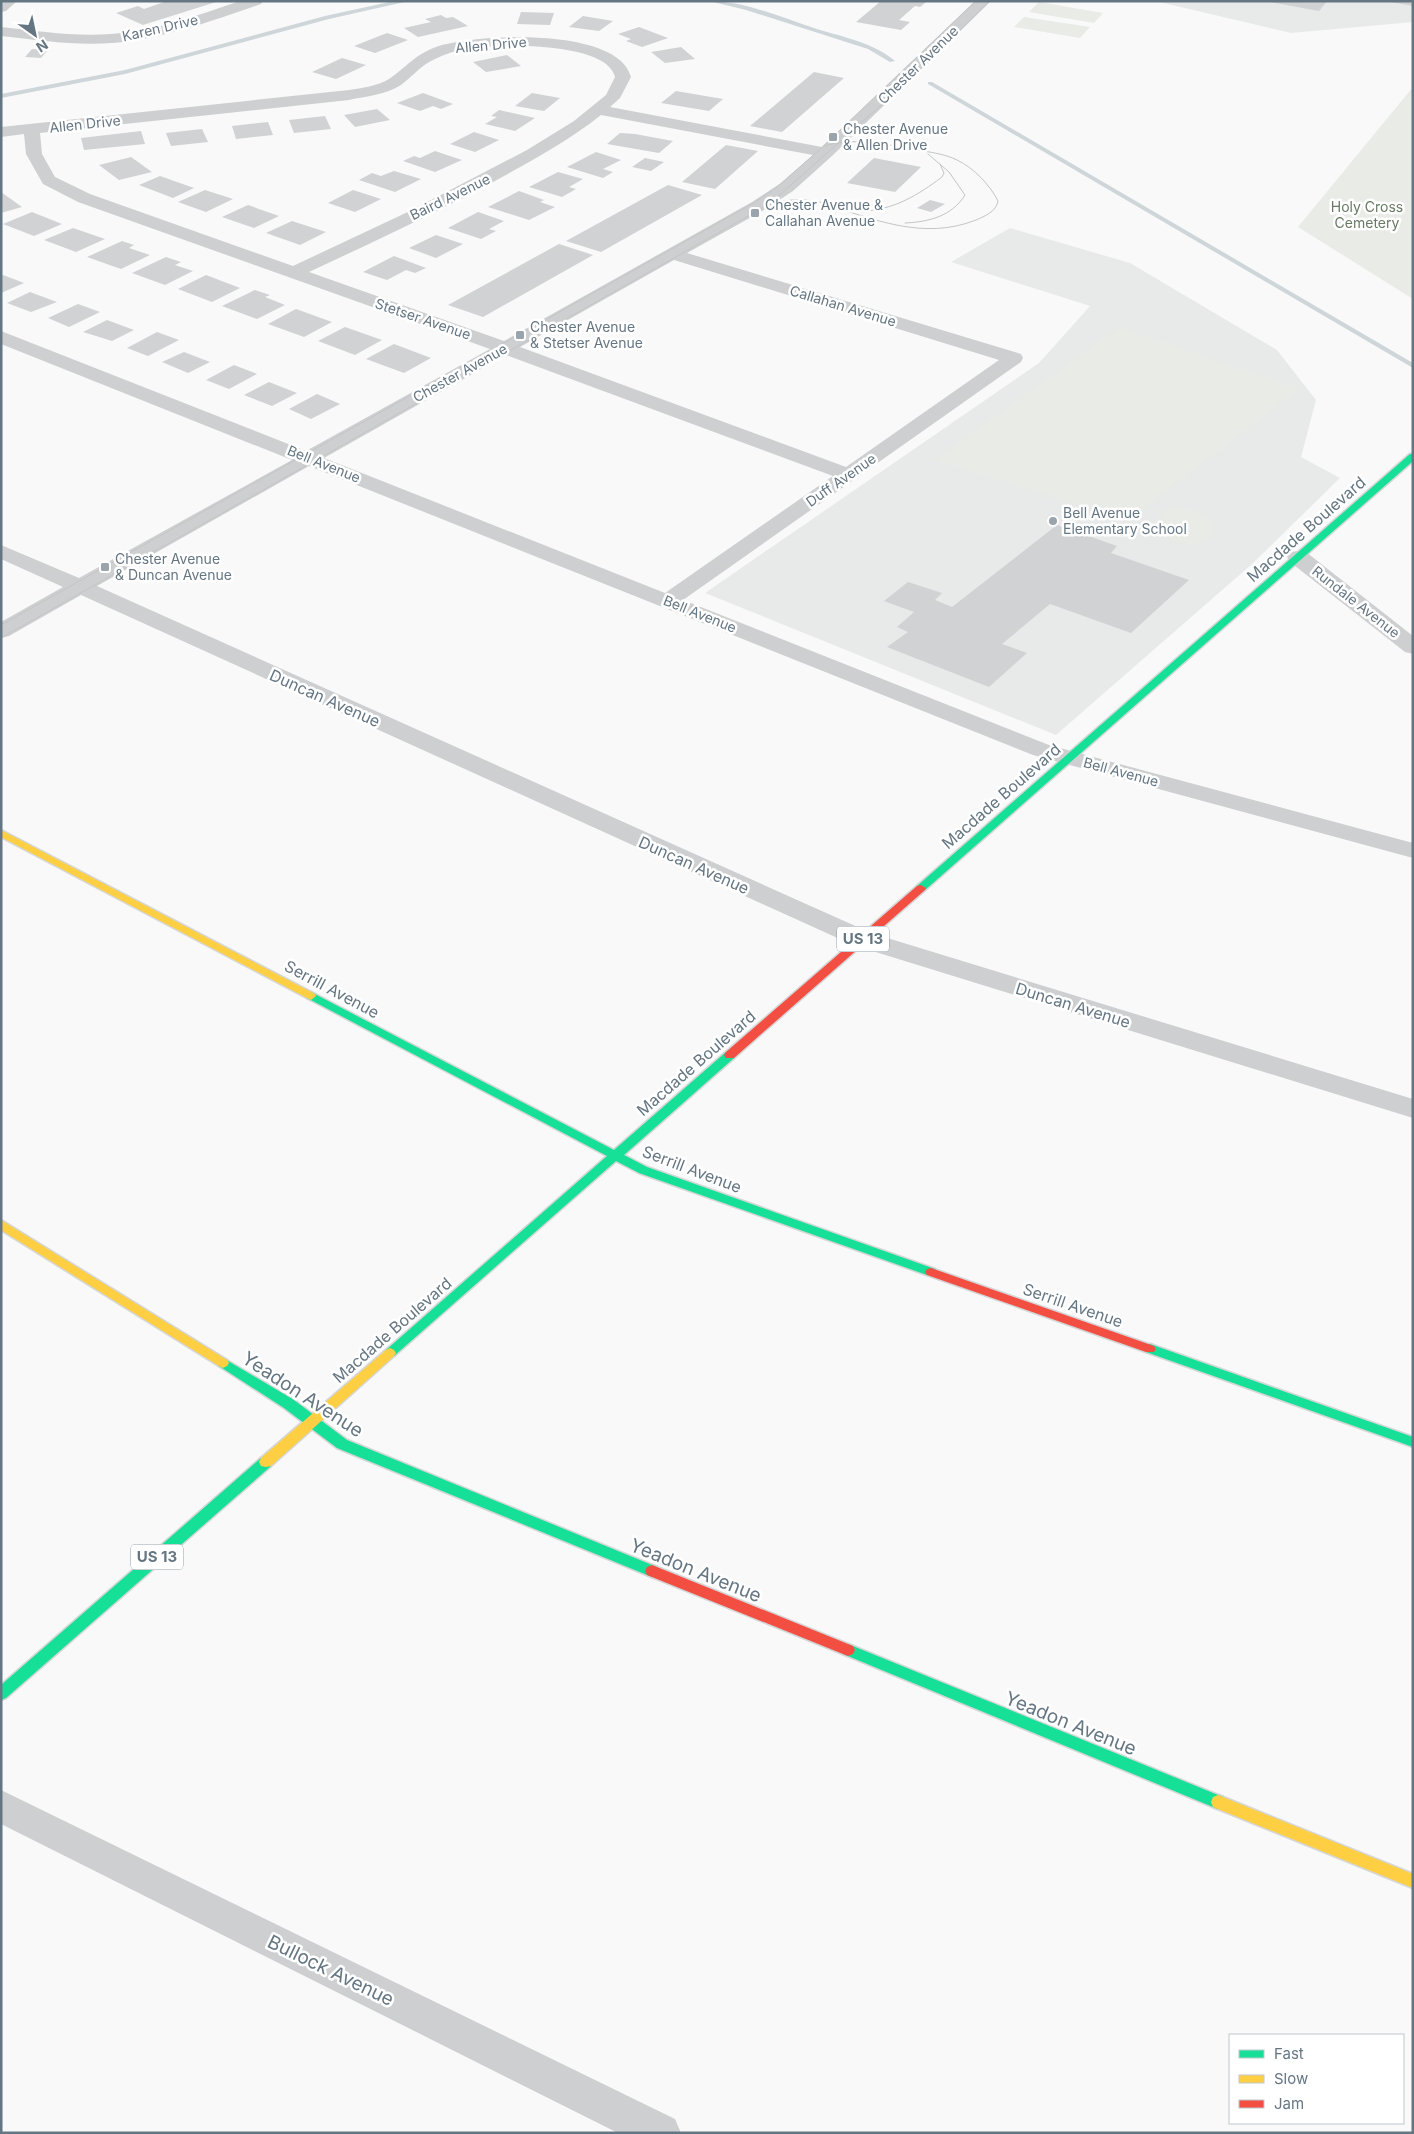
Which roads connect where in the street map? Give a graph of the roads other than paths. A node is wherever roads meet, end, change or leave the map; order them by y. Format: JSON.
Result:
{"nodes":[{"id":1,"x":10,"y":1,"type":"edge"},
{"id":2,"x":256,"y":1,"type":"edge"},
{"id":3,"x":984,"y":1,"type":"edge"},
{"id":4,"x":1,"y":8,"type":"edge"},
{"id":5,"x":1,"y":31,"type":"edge"},
{"id":6,"x":601,"y":110,"type":"junction"},
{"id":7,"x":31,"y":129,"type":"junction"},
{"id":8,"x":1,"y":132,"type":"edge"},
{"id":9,"x":826,"y":152,"type":"junction"},
{"id":10,"x":672,"y":254,"type":"junction"},
{"id":11,"x":292,"y":273,"type":"junction"},
{"id":12,"x":1,"y":337,"type":"edge"},
{"id":13,"x":505,"y":348,"type":"junction"},
{"id":14,"x":1014,"y":358,"type":"joint"},
{"id":15,"x":1413,"y":456,"type":"edge"},
{"id":16,"x":309,"y":458,"type":"junction"},
{"id":17,"x":849,"y":475,"type":"junction"},
{"id":18,"x":1,"y":551,"type":"edge"},
{"id":19,"x":1298,"y":557,"type":"junction"},
{"id":20,"x":80,"y":587,"type":"junction"},
{"id":21,"x":668,"y":601,"type":"junction"},
{"id":22,"x":1,"y":632,"type":"edge"},
{"id":23,"x":1413,"y":647,"type":"edge"},
{"id":24,"x":1069,"y":758,"type":"junction"},
{"id":25,"x":1,"y":833,"type":"edge"},
{"id":26,"x":1413,"y":851,"type":"edge"},
{"id":27,"x":862,"y":940,"type":"junction"},
{"id":28,"x":1413,"y":1110,"type":"edge"},
{"id":29,"x":615,"y":1156,"type":"junction"},
{"id":30,"x":1,"y":1224,"type":"edge"},
{"id":31,"x":312,"y":1421,"type":"junction"},
{"id":32,"x":1413,"y":1442,"type":"edge"},
{"id":33,"x":1,"y":1694,"type":"edge"},
{"id":34,"x":1,"y":1806,"type":"edge"},
{"id":35,"x":1413,"y":1882,"type":"edge"},
{"id":36,"x":661,"y":2133,"type":"edge"}],
"edges":[{"from":1,"to":4,"type":"street"},
{"from":2,"to":5,"type":"street","name":"Karen Drive"},
{"from":3,"to":9,"type":"street","name":"Chester Avenue"},
{"from":6,"to":7,"type":"street","name":"Allen Drive"},
{"from":6,"to":9,"type":"street"},
{"from":6,"to":11,"type":"street","name":"Baird Avenue"},
{"from":7,"to":8,"type":"street","name":"Allen Drive"},
{"from":7,"to":11,"type":"street","name":"Stetser Avenue"},
{"from":9,"to":10,"type":"street","name":"Chester Avenue"},
{"from":10,"to":13,"type":"street","name":"Chester Avenue"},
{"from":10,"to":14,"type":"street","name":"Callahan Avenue"},
{"from":11,"to":13,"type":"street","name":"Stetser Avenue"},
{"from":12,"to":16,"type":"street","name":"Bell Avenue"},
{"from":13,"to":16,"type":"street","name":"Chester Avenue"},
{"from":13,"to":17,"type":"street","name":"Stetser Avenue"},
{"from":14,"to":17,"type":"street","name":"Duff Avenue"},
{"from":15,"to":19,"type":"street","name":"Macdade Boulevard","number":"US 13"},
{"from":16,"to":20,"type":"street","name":"Chester Avenue"},
{"from":16,"to":21,"type":"street","name":"Bell Avenue"},
{"from":17,"to":21,"type":"street","name":"Duff Avenue"},
{"from":18,"to":20,"type":"street","name":"Duncan Avenue"},
{"from":19,"to":23,"type":"street","name":"Rundale Avenue"},
{"from":19,"to":24,"type":"street","name":"Macdade Boulevard","number":"US 13"},
{"from":20,"to":22,"type":"street","name":"Chester Avenue"},
{"from":20,"to":27,"type":"street","name":"Duncan Avenue"},
{"from":21,"to":24,"type":"street","name":"Bell Avenue"},
{"from":24,"to":26,"type":"street","name":"Bell Avenue"},
{"from":24,"to":27,"type":"street","name":"Macdade Boulevard","number":"US 13"},
{"from":25,"to":29,"type":"street","name":"Serrill Avenue"},
{"from":27,"to":28,"type":"street","name":"Duncan Avenue"},
{"from":27,"to":29,"type":"street","name":"Macdade Boulevard","number":"US 13"},
{"from":29,"to":31,"type":"street","name":"Macdade Boulevard","number":"US 13"},
{"from":29,"to":32,"type":"street","name":"Serrill Avenue"},
{"from":30,"to":31,"type":"street","name":"Yeadon Avenue"},
{"from":31,"to":33,"type":"street","name":"Macdade Boulevard","number":"US 13"},
{"from":31,"to":35,"type":"street","name":"Yeadon Avenue"},
{"from":34,"to":36,"type":"street","name":"Bullock Avenue"}]}
